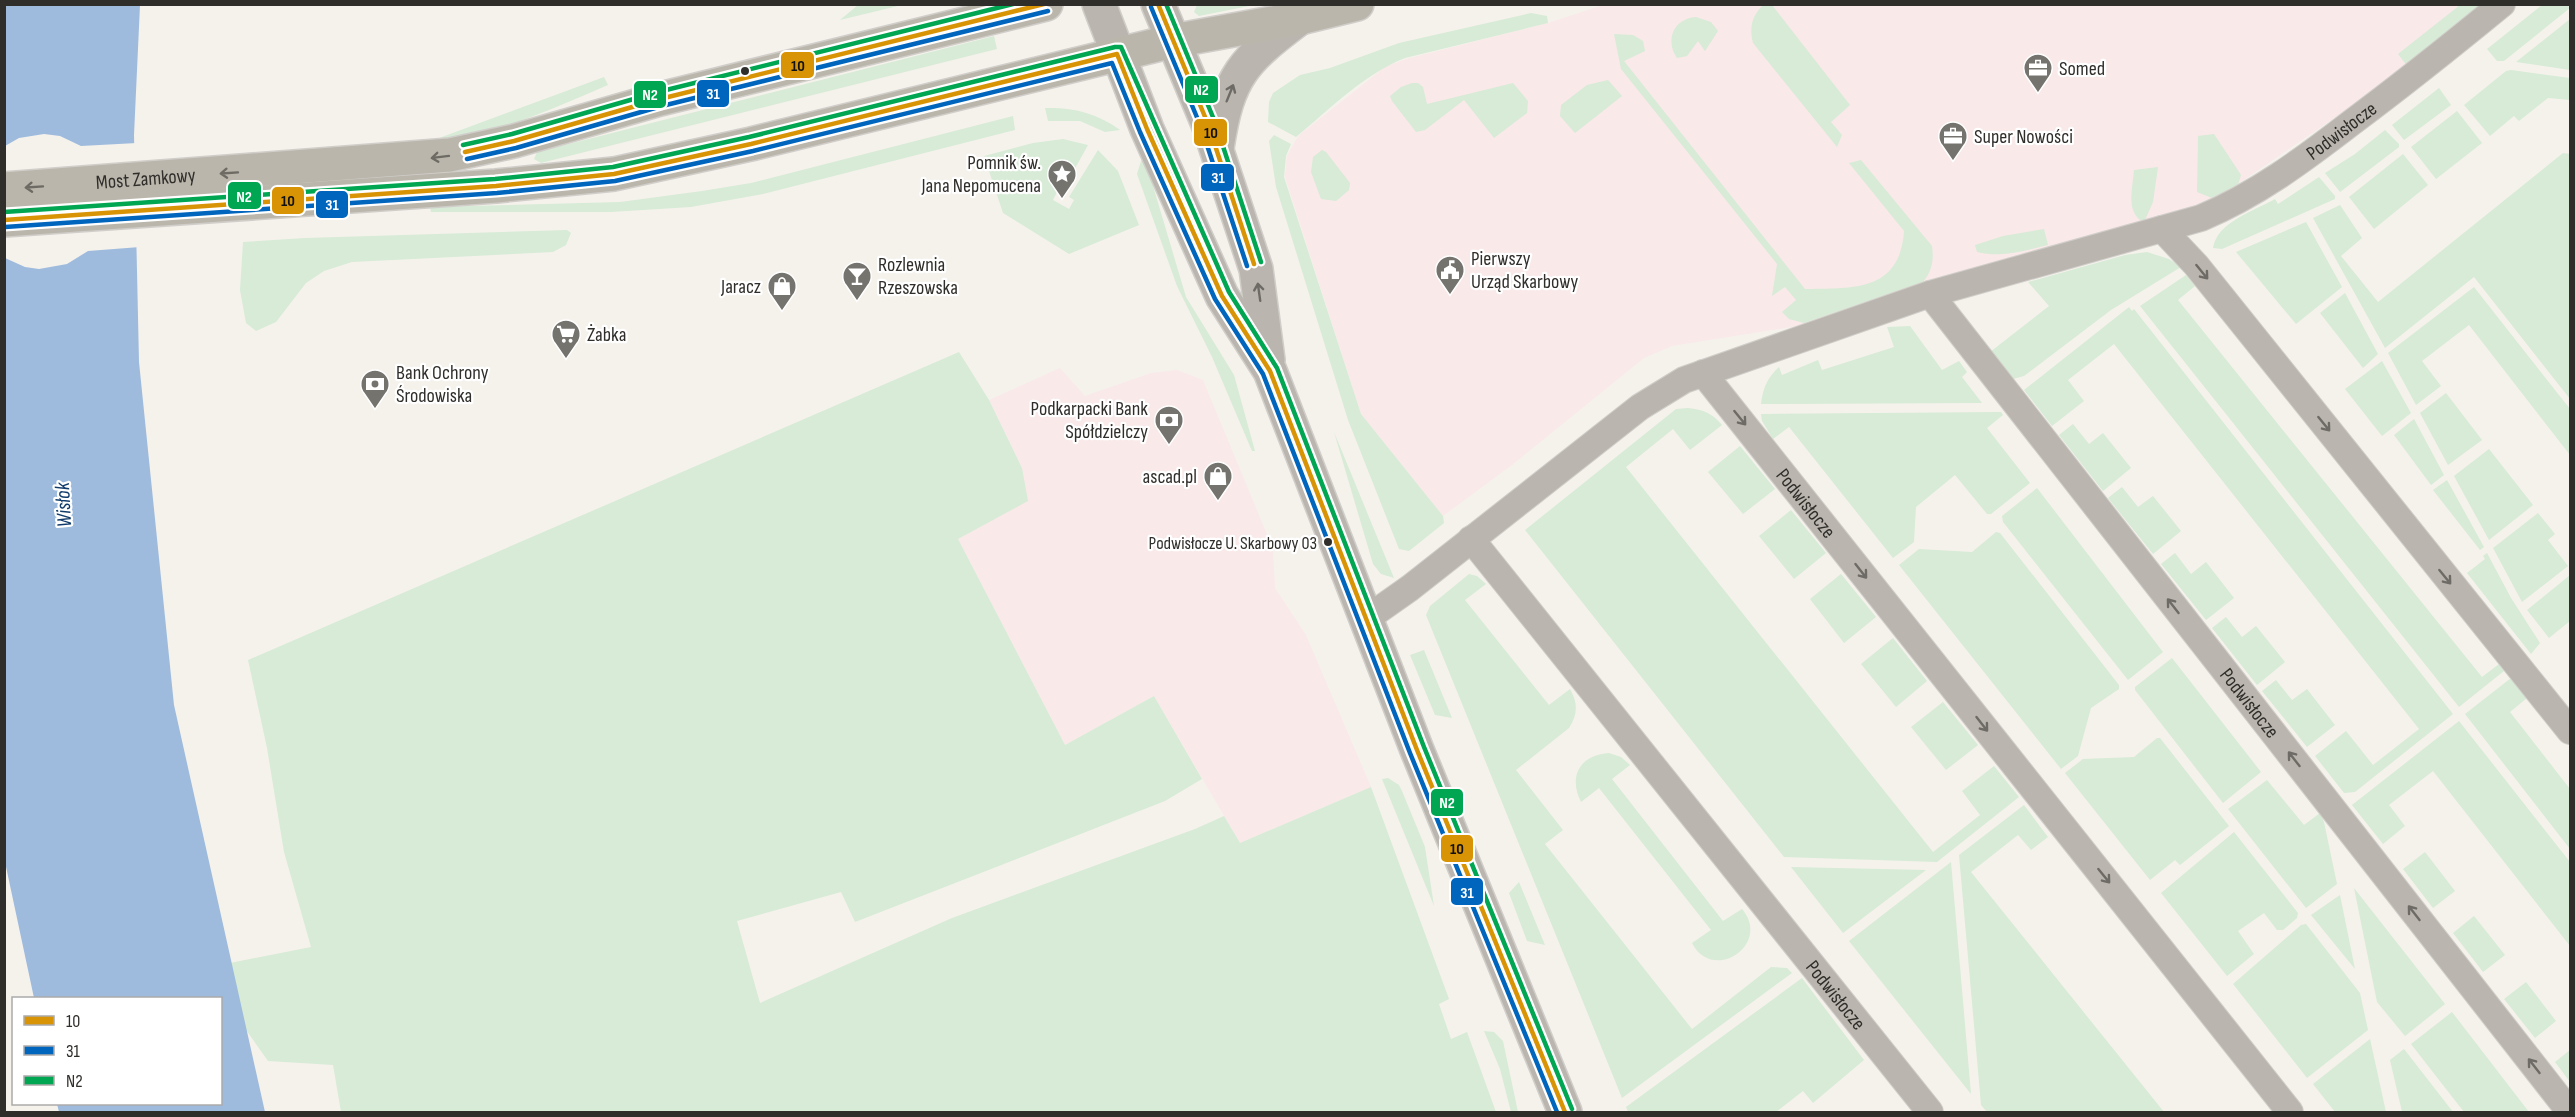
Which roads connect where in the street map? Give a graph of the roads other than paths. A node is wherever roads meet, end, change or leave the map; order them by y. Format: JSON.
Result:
{"nodes":[{"id":1,"x":1046,"y":4,"type":"edge"},
{"id":2,"x":1099,"y":4,"type":"edge"},
{"id":3,"x":1158,"y":4,"type":"edge"},
{"id":4,"x":1357,"y":4,"type":"edge"},
{"id":5,"x":2502,"y":4,"type":"edge"},
{"id":6,"x":1300,"y":18,"type":"junction"},
{"id":7,"x":1173,"y":41,"type":"junction"},
{"id":8,"x":1117,"y":54,"type":"junction"},
{"id":9,"x":1217,"y":150,"type":"junction"},
{"id":10,"x":289,"y":185,"type":"junction"},
{"id":11,"x":4,"y":189,"type":"edge"},
{"id":12,"x":4,"y":220,"type":"edge"},
{"id":13,"x":2162,"y":229,"type":"junction"},
{"id":14,"x":1930,"y":294,"type":"junction"},
{"id":15,"x":1270,"y":370,"type":"junction"},
{"id":16,"x":1703,"y":372,"type":"junction"},
{"id":17,"x":1471,"y":539,"type":"junction"},
{"id":18,"x":1366,"y":619,"type":"junction"},
{"id":19,"x":2571,"y":731,"type":"edge"},
{"id":20,"x":1565,"y":1113,"type":"edge"},
{"id":21,"x":1930,"y":1113,"type":"edge"},
{"id":22,"x":2290,"y":1113,"type":"edge"},
{"id":23,"x":2570,"y":1113,"type":"edge"}],
"edges":[{"from":1,"to":10,"type":"main road","one_way":true},
{"from":2,"to":8,"type":"street"},
{"from":3,"to":7,"type":"street"},
{"from":4,"to":6,"type":"main road"},
{"from":5,"to":13,"type":"street","name":"Podwisłocze"},
{"from":6,"to":7,"type":"main road"},
{"from":9,"to":6,"type":"street","one_way":true},
{"from":7,"to":8,"type":"main road"},
{"from":7,"to":9,"type":"street"},
{"from":8,"to":10,"type":"main road"},
{"from":8,"to":15,"type":"street"},
{"from":15,"to":9,"type":"street","one_way":true},
{"from":10,"to":11,"type":"main road","name":"Most Zamkowy","one_way":true},
{"from":10,"to":12,"type":"main road","name":"Most Zamkowy"},
{"from":13,"to":14,"type":"street","name":"Podwisłocze"},
{"from":13,"to":19,"type":"street","one_way":true},
{"from":14,"to":16,"type":"street","name":"Podwisłocze"},
{"from":23,"to":14,"type":"street","name":"Podwisłocze","one_way":true},
{"from":15,"to":18,"type":"street"},
{"from":16,"to":17,"type":"street","name":"Podwisłocze"},
{"from":16,"to":22,"type":"street","name":"Podwisłocze","one_way":true},
{"from":17,"to":18,"type":"street","name":"Podwisłocze"},
{"from":17,"to":21,"type":"street","name":"Podwisłocze"},
{"from":18,"to":20,"type":"street"}]}
